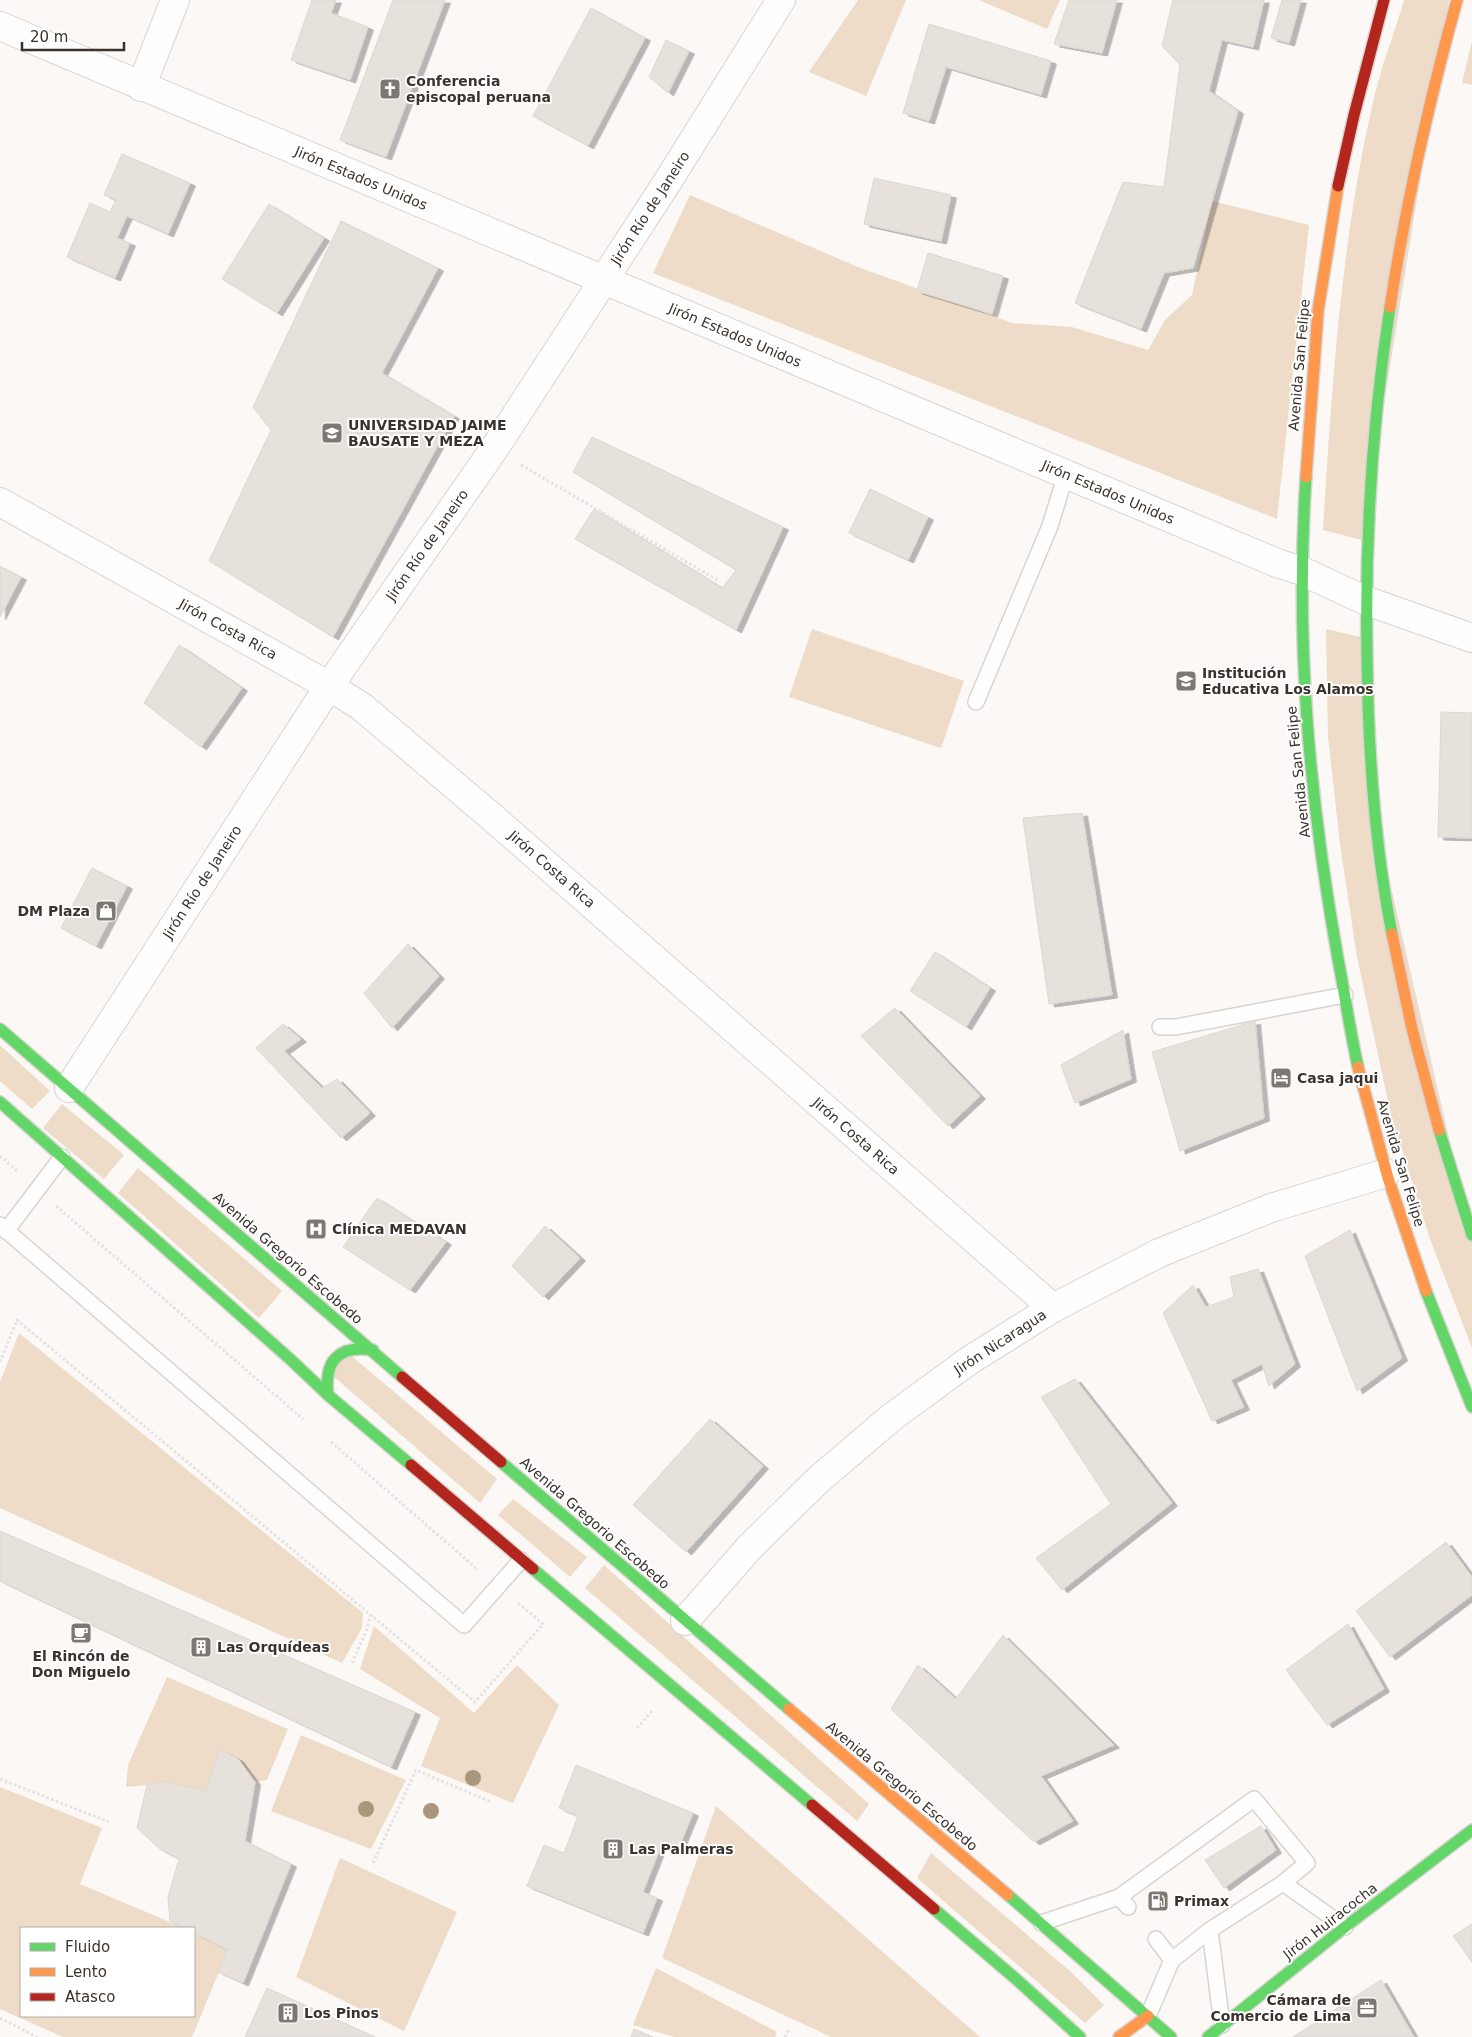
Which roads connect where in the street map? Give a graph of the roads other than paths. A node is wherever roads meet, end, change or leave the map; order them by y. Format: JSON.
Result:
{"nodes":[{"id":1,"x":175,"y":0,"type":"edge"},
{"id":2,"x":781,"y":0,"type":"edge"},
{"id":3,"x":1384,"y":0,"type":"edge"},
{"id":4,"x":1457,"y":0,"type":"edge"},
{"id":5,"x":0,"y":26,"type":"edge"},
{"id":6,"x":141,"y":86,"type":"junction"},
{"id":7,"x":604,"y":280,"type":"junction"},
{"id":8,"x":1066,"y":474,"type":"junction"},
{"id":9,"x":0,"y":502,"type":"edge"},
{"id":10,"x":1302,"y":572,"type":"junction"},
{"id":11,"x":1364,"y":600,"type":"junction"},
{"id":12,"x":1472,"y":638,"type":"edge"},
{"id":13,"x":329,"y":686,"type":"junction"},
{"id":14,"x":976,"y":702,"type":"dead end"},
{"id":15,"x":1345,"y":995,"type":"junction"},
{"id":16,"x":1160,"y":1027,"type":"dead end"},
{"id":17,"x":0,"y":1029,"type":"edge"},
{"id":18,"x":69,"y":1088,"type":"junction"},
{"id":19,"x":0,"y":1102,"type":"edge"},
{"id":20,"x":62,"y":1157,"type":"junction"},
{"id":21,"x":1386,"y":1174,"type":"junction"},
{"id":22,"x":3,"y":1228,"type":"edge"},
{"id":23,"x":1472,"y":1235,"type":"edge"},
{"id":24,"x":1053,"y":1308,"type":"junction"},
{"id":25,"x":327,"y":1312,"type":"junction"},
{"id":26,"x":329,"y":1329,"type":"dead end"},
{"id":27,"x":373,"y":1350,"type":"junction"},
{"id":28,"x":308,"y":1357,"type":"dead end"},
{"id":29,"x":290,"y":1359,"type":"junction"},
{"id":30,"x":328,"y":1395,"type":"junction"},
{"id":31,"x":1472,"y":1407,"type":"edge"},
{"id":32,"x":521,"y":1560,"type":"junction"},
{"id":33,"x":685,"y":1621,"type":"junction"},
{"id":34,"x":1472,"y":1830,"type":"edge"},
{"id":35,"x":1283,"y":1883,"type":"junction"},
{"id":36,"x":1041,"y":1923,"type":"junction"},
{"id":37,"x":1345,"y":1928,"type":"junction"},
{"id":38,"x":1210,"y":1930,"type":"junction"},
{"id":39,"x":1156,"y":1939,"type":"dead end"},
{"id":40,"x":1172,"y":1960,"type":"junction"},
{"id":41,"x":1148,"y":2016,"type":"junction"},
{"id":42,"x":1222,"y":2025,"type":"junction"},
{"id":43,"x":1080,"y":2037,"type":"edge"},
{"id":44,"x":1119,"y":2037,"type":"edge"},
{"id":45,"x":1171,"y":2037,"type":"edge"},
{"id":46,"x":1208,"y":2037,"type":"edge"}],
"edges":[{"from":1,"to":6,"type":"street"},
{"from":2,"to":7,"type":"street","name":"Jirón Río de Janeiro"},
{"from":3,"to":10,"type":"street","name":"Avenida San Felipe"},
{"from":4,"to":11,"type":"street"},
{"from":5,"to":6,"type":"street","name":"Jirón Estados Unidos"},
{"from":6,"to":7,"type":"street","name":"Jirón Estados Unidos"},
{"from":7,"to":8,"type":"street","name":"Jirón Estados Unidos"},
{"from":7,"to":13,"type":"street","name":"Jirón Río de Janeiro"},
{"from":8,"to":10,"type":"street","name":"Jirón Estados Unidos"},
{"from":8,"to":14,"type":"lane"},
{"from":9,"to":13,"type":"street","name":"Jirón Costa Rica"},
{"from":10,"to":11,"type":"street","name":"Jirón Estados Unidos"},
{"from":10,"to":15,"type":"street","name":"Avenida San Felipe"},
{"from":11,"to":12,"type":"street","name":"Jirón Estados Unidos"},
{"from":11,"to":23,"type":"street"},
{"from":13,"to":18,"type":"street","name":"Jirón Río de Janeiro"},
{"from":13,"to":24,"type":"street","name":"Jirón Costa Rica"},
{"from":15,"to":16,"type":"lane"},
{"from":15,"to":21,"type":"street","name":"Avenida San Felipe"},
{"from":17,"to":18,"type":"street","name":"Avenida Gregorio Escobedo"},
{"from":18,"to":25,"type":"street","name":"Avenida Gregorio Escobedo"},
{"from":19,"to":20,"type":"street"},
{"from":20,"to":22,"type":"lane"},
{"from":20,"to":29,"type":"street"},
{"from":21,"to":24,"type":"street","name":"Jirón Nicaragua"},
{"from":21,"to":31,"type":"street","name":"Avenida San Felipe"},
{"from":22,"to":32,"type":"lane"},
{"from":24,"to":33,"type":"street","name":"Jirón Nicaragua"},
{"from":25,"to":26,"type":"street"},
{"from":25,"to":27,"type":"street","name":"Avenida Gregorio Escobedo"},
{"from":27,"to":30,"type":"street"},
{"from":27,"to":33,"type":"street","name":"Avenida Gregorio Escobedo"},
{"from":28,"to":29,"type":"street"},
{"from":29,"to":30,"type":"street"},
{"from":30,"to":32,"type":"street"},
{"from":32,"to":43,"type":"street"},
{"from":33,"to":36,"type":"street","name":"Avenida Gregorio Escobedo"},
{"from":34,"to":37,"type":"street","name":"Jirón Huiracocha"},
{"from":35,"to":36,"type":"lane"},
{"from":35,"to":37,"type":"lane"},
{"from":35,"to":38,"type":"lane"},
{"from":36,"to":41,"type":"street","name":"Avenida Gregorio Escobedo"},
{"from":37,"to":42,"type":"street","name":"Jirón Huiracocha"},
{"from":38,"to":40,"type":"lane"},
{"from":38,"to":42,"type":"lane"},
{"from":39,"to":40,"type":"lane"},
{"from":40,"to":41,"type":"lane"},
{"from":41,"to":44,"type":"street"},
{"from":41,"to":45,"type":"street","name":"Avenida Gregorio Escobedo"},
{"from":42,"to":46,"type":"street","name":"Jirón Huiracocha"}]}
